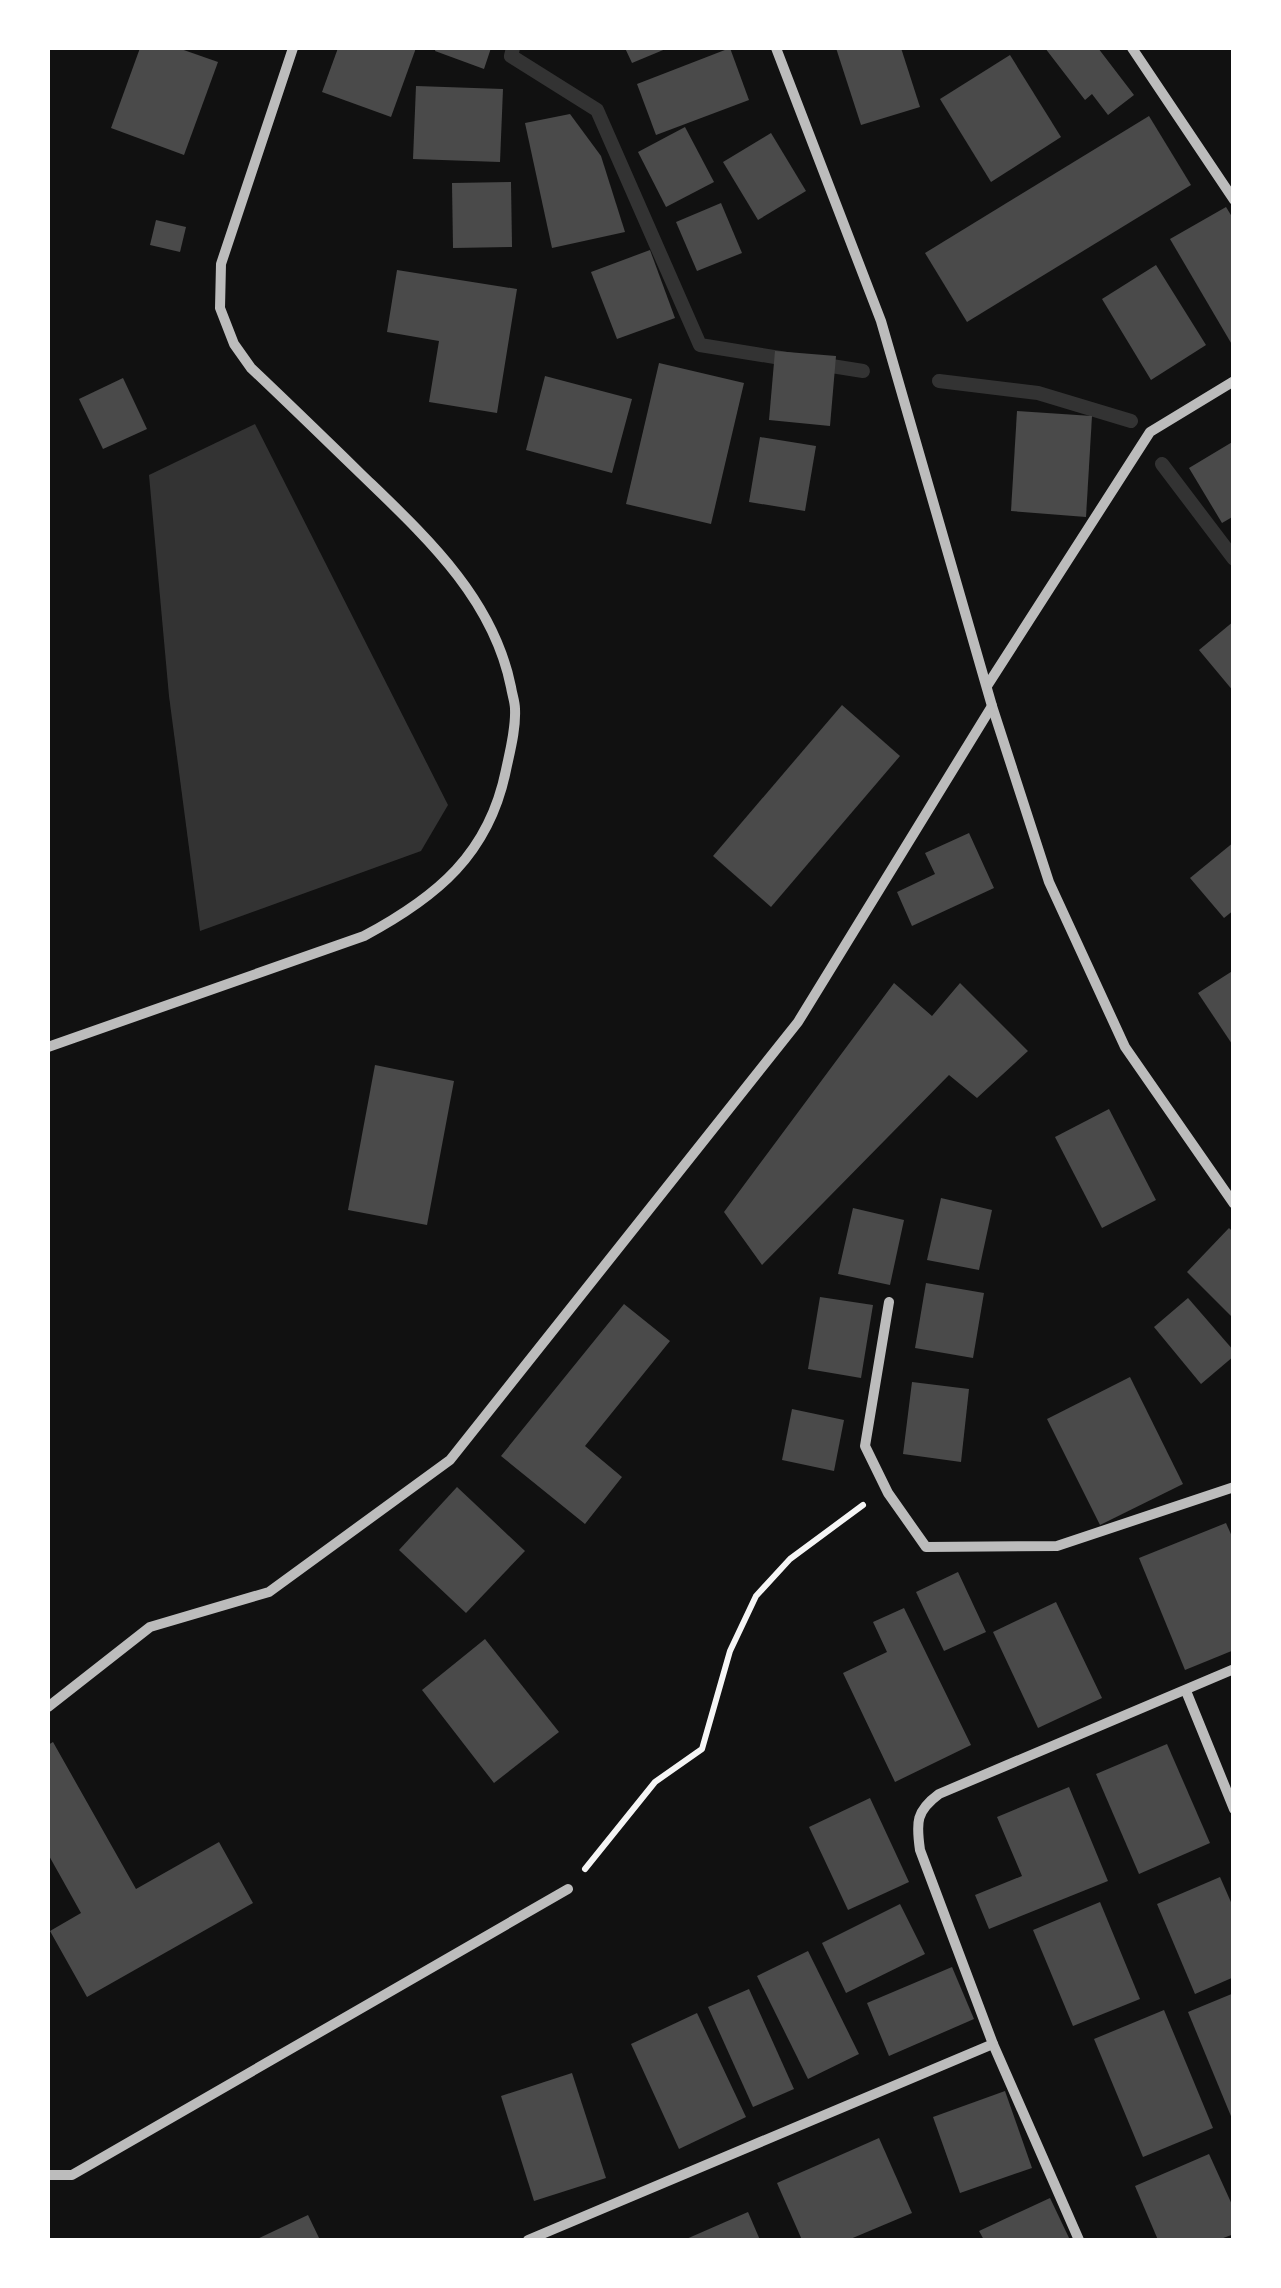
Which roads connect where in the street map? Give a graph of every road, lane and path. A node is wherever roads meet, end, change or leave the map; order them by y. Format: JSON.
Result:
{"nodes":[{"id":1,"x":293,"y":48,"type":"edge"},
{"id":2,"x":776,"y":48,"type":"edge"},
{"id":3,"x":1132,"y":48,"type":"edge"},
{"id":4,"x":1234,"y":200,"type":"edge"},
{"id":5,"x":1234,"y":380,"type":"edge"},
{"id":6,"x":987,"y":686,"type":"junction"},
{"id":7,"x":992,"y":706,"type":"junction"},
{"id":8,"x":48,"y":1047,"type":"edge"},
{"id":9,"x":1234,"y":1204,"type":"edge"},
{"id":10,"x":889,"y":1302,"type":"dead end"},
{"id":11,"x":1234,"y":1487,"type":"edge"},
{"id":12,"x":888,"y":1494,"type":"junction"},
{"id":13,"x":1234,"y":1669,"type":"edge"},
{"id":14,"x":1186,"y":1691,"type":"junction"},
{"id":15,"x":48,"y":1707,"type":"edge"},
{"id":16,"x":1234,"y":1809,"type":"edge"},
{"id":17,"x":568,"y":1890,"type":"joint"},
{"id":18,"x":993,"y":2044,"type":"junction"},
{"id":19,"x":48,"y":2175,"type":"edge"},
{"id":20,"x":528,"y":2240,"type":"edge"},
{"id":21,"x":1079,"y":2240,"type":"edge"}],
"edges":[{"from":1,"to":8,"type":"street"},
{"from":2,"to":6,"type":"street"},
{"from":3,"to":4,"type":"street"},
{"from":5,"to":6,"type":"street"},
{"from":6,"to":7,"type":"street"},
{"from":7,"to":9,"type":"street"},
{"from":7,"to":15,"type":"street"},
{"from":10,"to":12,"type":"street"},
{"from":11,"to":12,"type":"street"},
{"from":12,"to":17,"type":"path"},
{"from":13,"to":14,"type":"street"},
{"from":14,"to":16,"type":"street"},
{"from":14,"to":18,"type":"street"},
{"from":17,"to":19,"type":"street"},
{"from":18,"to":20,"type":"street"},
{"from":18,"to":21,"type":"street"}]}
